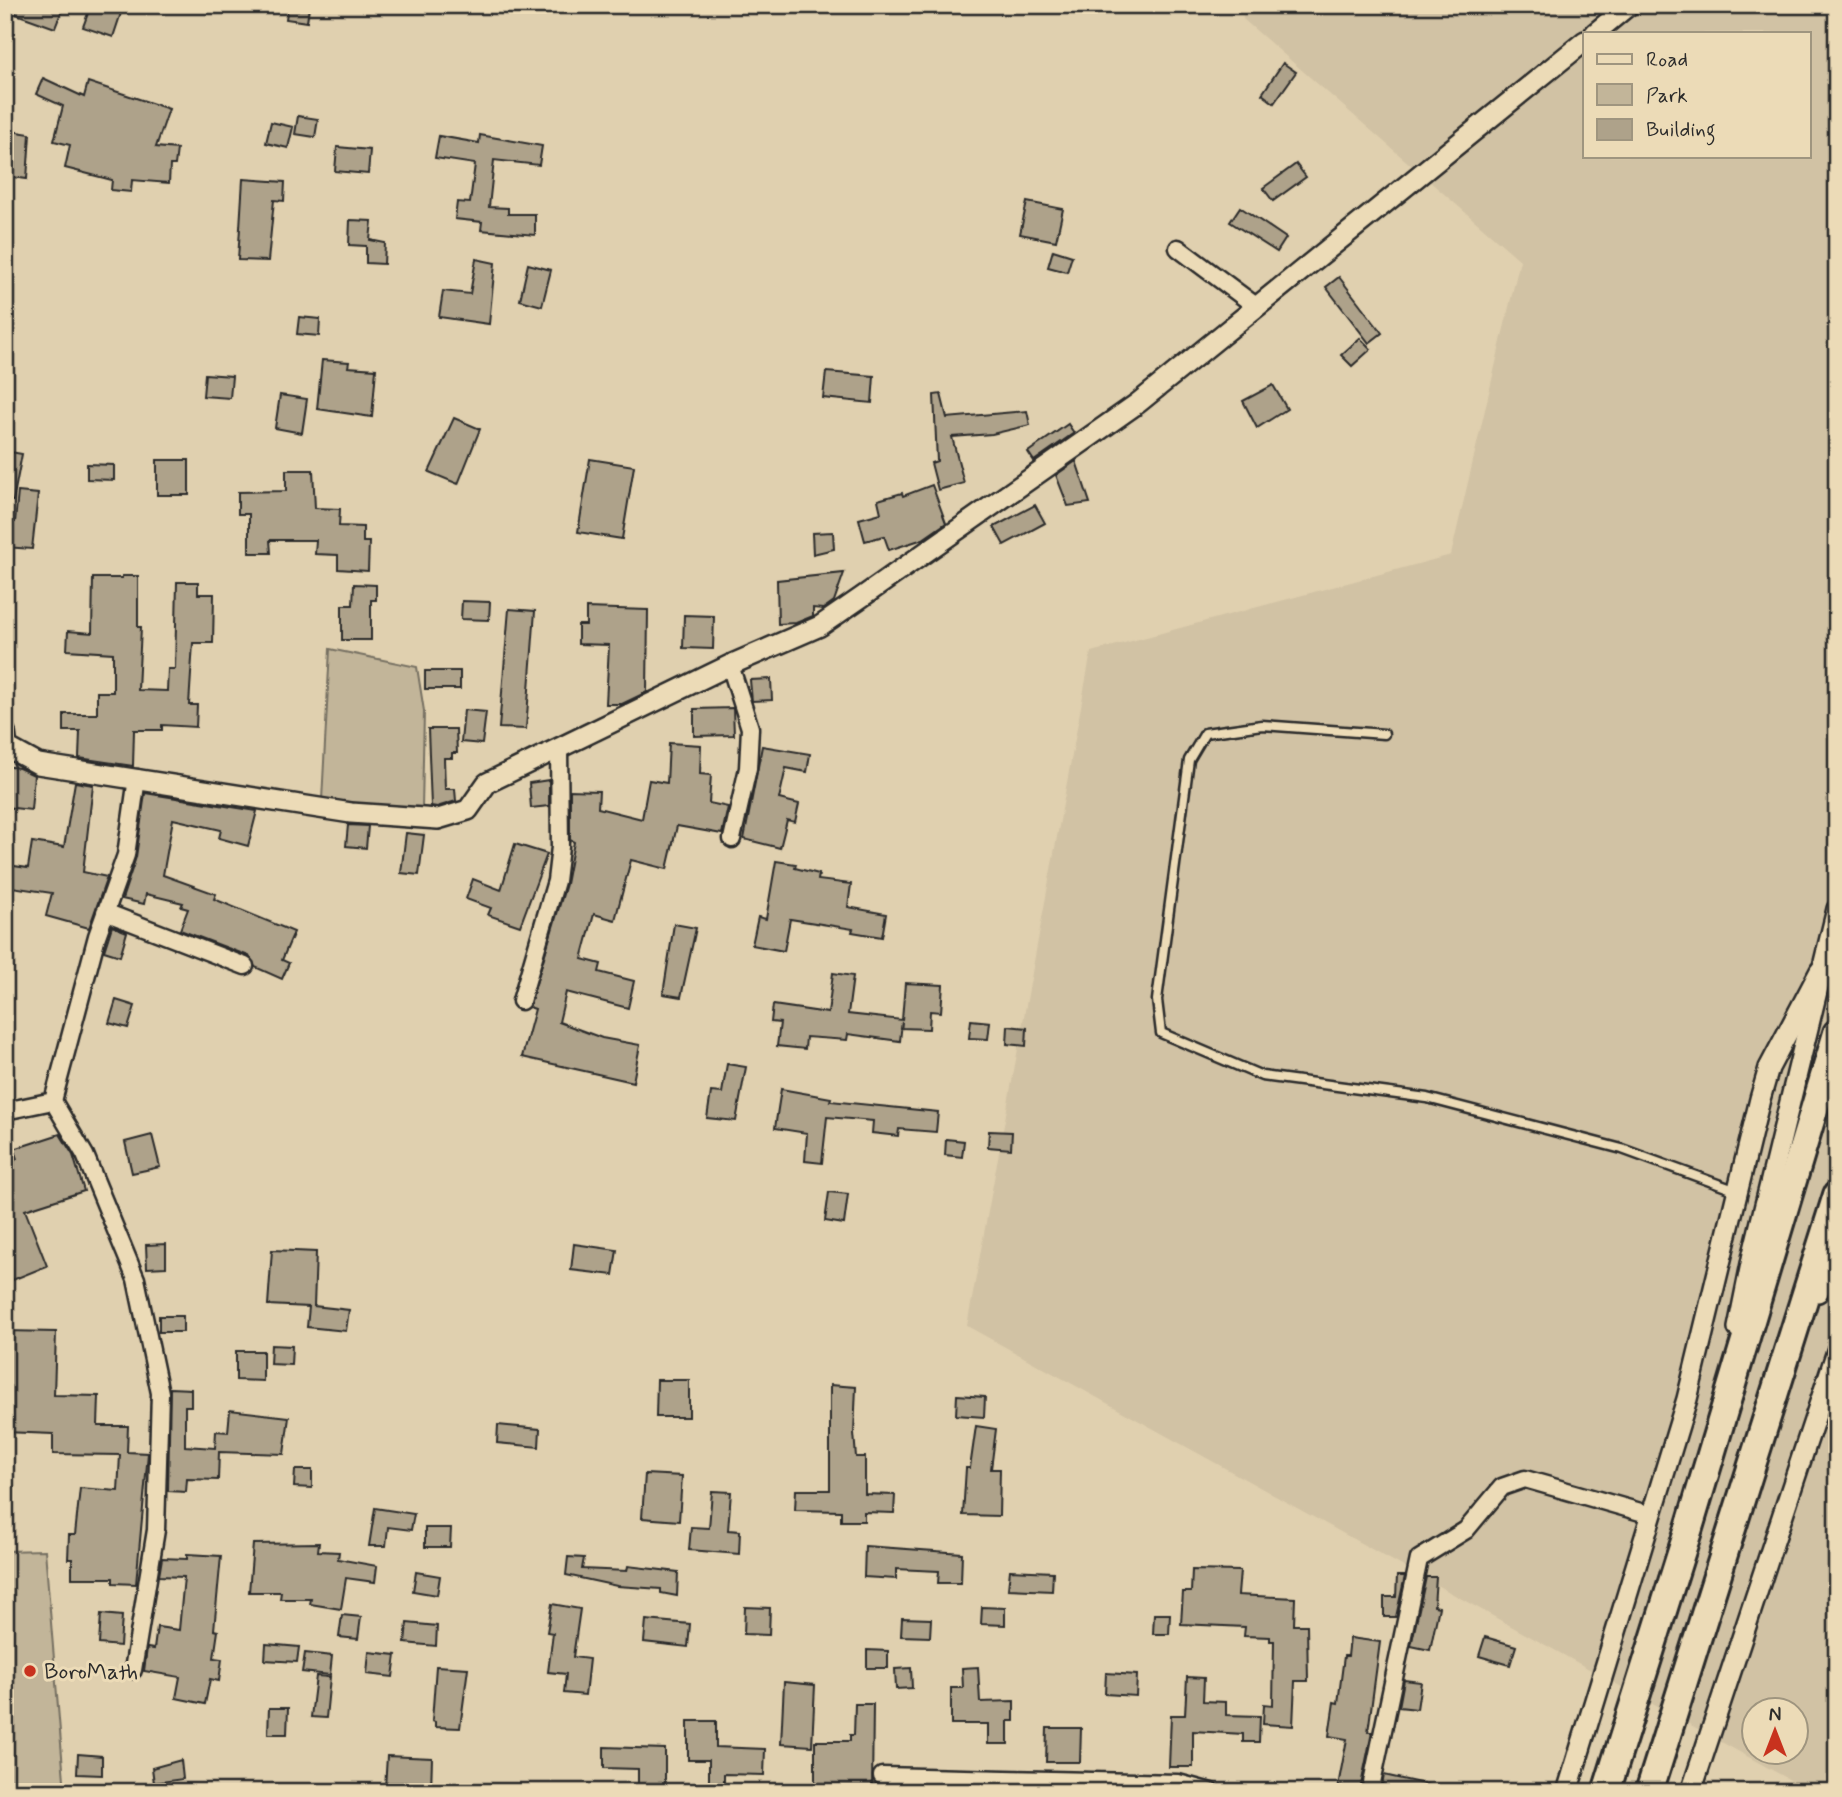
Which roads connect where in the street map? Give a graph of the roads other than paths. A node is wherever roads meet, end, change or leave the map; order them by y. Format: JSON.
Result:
{"nodes":[{"id":1,"x":1629,"y":5,"type":"edge"},
{"id":2,"x":1596,"y":32,"type":"edge"},
{"id":3,"x":1583,"y":43,"type":"edge"},
{"id":4,"x":1178,"y":248,"type":"dead end"},
{"id":5,"x":1257,"y":307,"type":"junction"},
{"id":6,"x":730,"y":665,"type":"junction"},
{"id":7,"x":5,"y":732,"type":"edge"},
{"id":8,"x":1384,"y":734,"type":"dead end"},
{"id":9,"x":559,"y":747,"type":"junction"},
{"id":10,"x":137,"y":778,"type":"junction"},
{"id":11,"x":732,"y":839,"type":"dead end"},
{"id":12,"x":1837,"y":909,"type":"edge"},
{"id":13,"x":105,"y":912,"type":"junction"},
{"id":14,"x":245,"y":966,"type":"dead end"},
{"id":15,"x":1820,"y":971,"type":"junction"},
{"id":16,"x":521,"y":1001,"type":"dead end"},
{"id":17,"x":1837,"y":1033,"type":"edge"},
{"id":18,"x":53,"y":1101,"type":"junction"},
{"id":19,"x":5,"y":1111,"type":"edge"},
{"id":20,"x":1737,"y":1191,"type":"junction"},
{"id":21,"x":1837,"y":1195,"type":"edge"},
{"id":22,"x":1837,"y":1248,"type":"edge"},
{"id":23,"x":1837,"y":1351,"type":"edge"},
{"id":24,"x":1785,"y":1367,"type":"junction"},
{"id":25,"x":1717,"y":1432,"type":"junction"},
{"id":26,"x":1651,"y":1515,"type":"junction"},
{"id":27,"x":133,"y":1670,"type":"dead end"},
{"id":28,"x":882,"y":1776,"type":"dead end"},
{"id":29,"x":1211,"y":1792,"type":"edge"},
{"id":30,"x":1370,"y":1792,"type":"edge"},
{"id":31,"x":1567,"y":1792,"type":"edge"},
{"id":32,"x":1606,"y":1792,"type":"edge"},
{"id":33,"x":1649,"y":1792,"type":"edge"},
{"id":34,"x":1691,"y":1792,"type":"edge"}],
"edges":[{"from":1,"to":2,"type":"street"},
{"from":3,"to":5,"type":"street"},
{"from":4,"to":5,"type":"street"},
{"from":5,"to":6,"type":"street"},
{"from":6,"to":9,"type":"street"},
{"from":6,"to":11,"type":"street"},
{"from":7,"to":10,"type":"street"},
{"from":8,"to":20,"type":"lane"},
{"from":9,"to":10,"type":"street"},
{"from":9,"to":16,"type":"street"},
{"from":10,"to":13,"type":"street"},
{"from":12,"to":15,"type":"street"},
{"from":13,"to":14,"type":"street"},
{"from":13,"to":18,"type":"street"},
{"from":15,"to":20,"type":"street"},
{"from":15,"to":25,"type":"street"},
{"from":17,"to":25,"type":"highway"},
{"from":18,"to":19,"type":"street"},
{"from":18,"to":27,"type":"street"},
{"from":20,"to":26,"type":"street"},
{"from":21,"to":24,"type":"highway"},
{"from":22,"to":24,"type":"street"},
{"from":23,"to":34,"type":"street"},
{"from":24,"to":33,"type":"highway"},
{"from":25,"to":32,"type":"highway"},
{"from":26,"to":30,"type":"street"},
{"from":26,"to":31,"type":"street"},
{"from":28,"to":29,"type":"street"}]}
